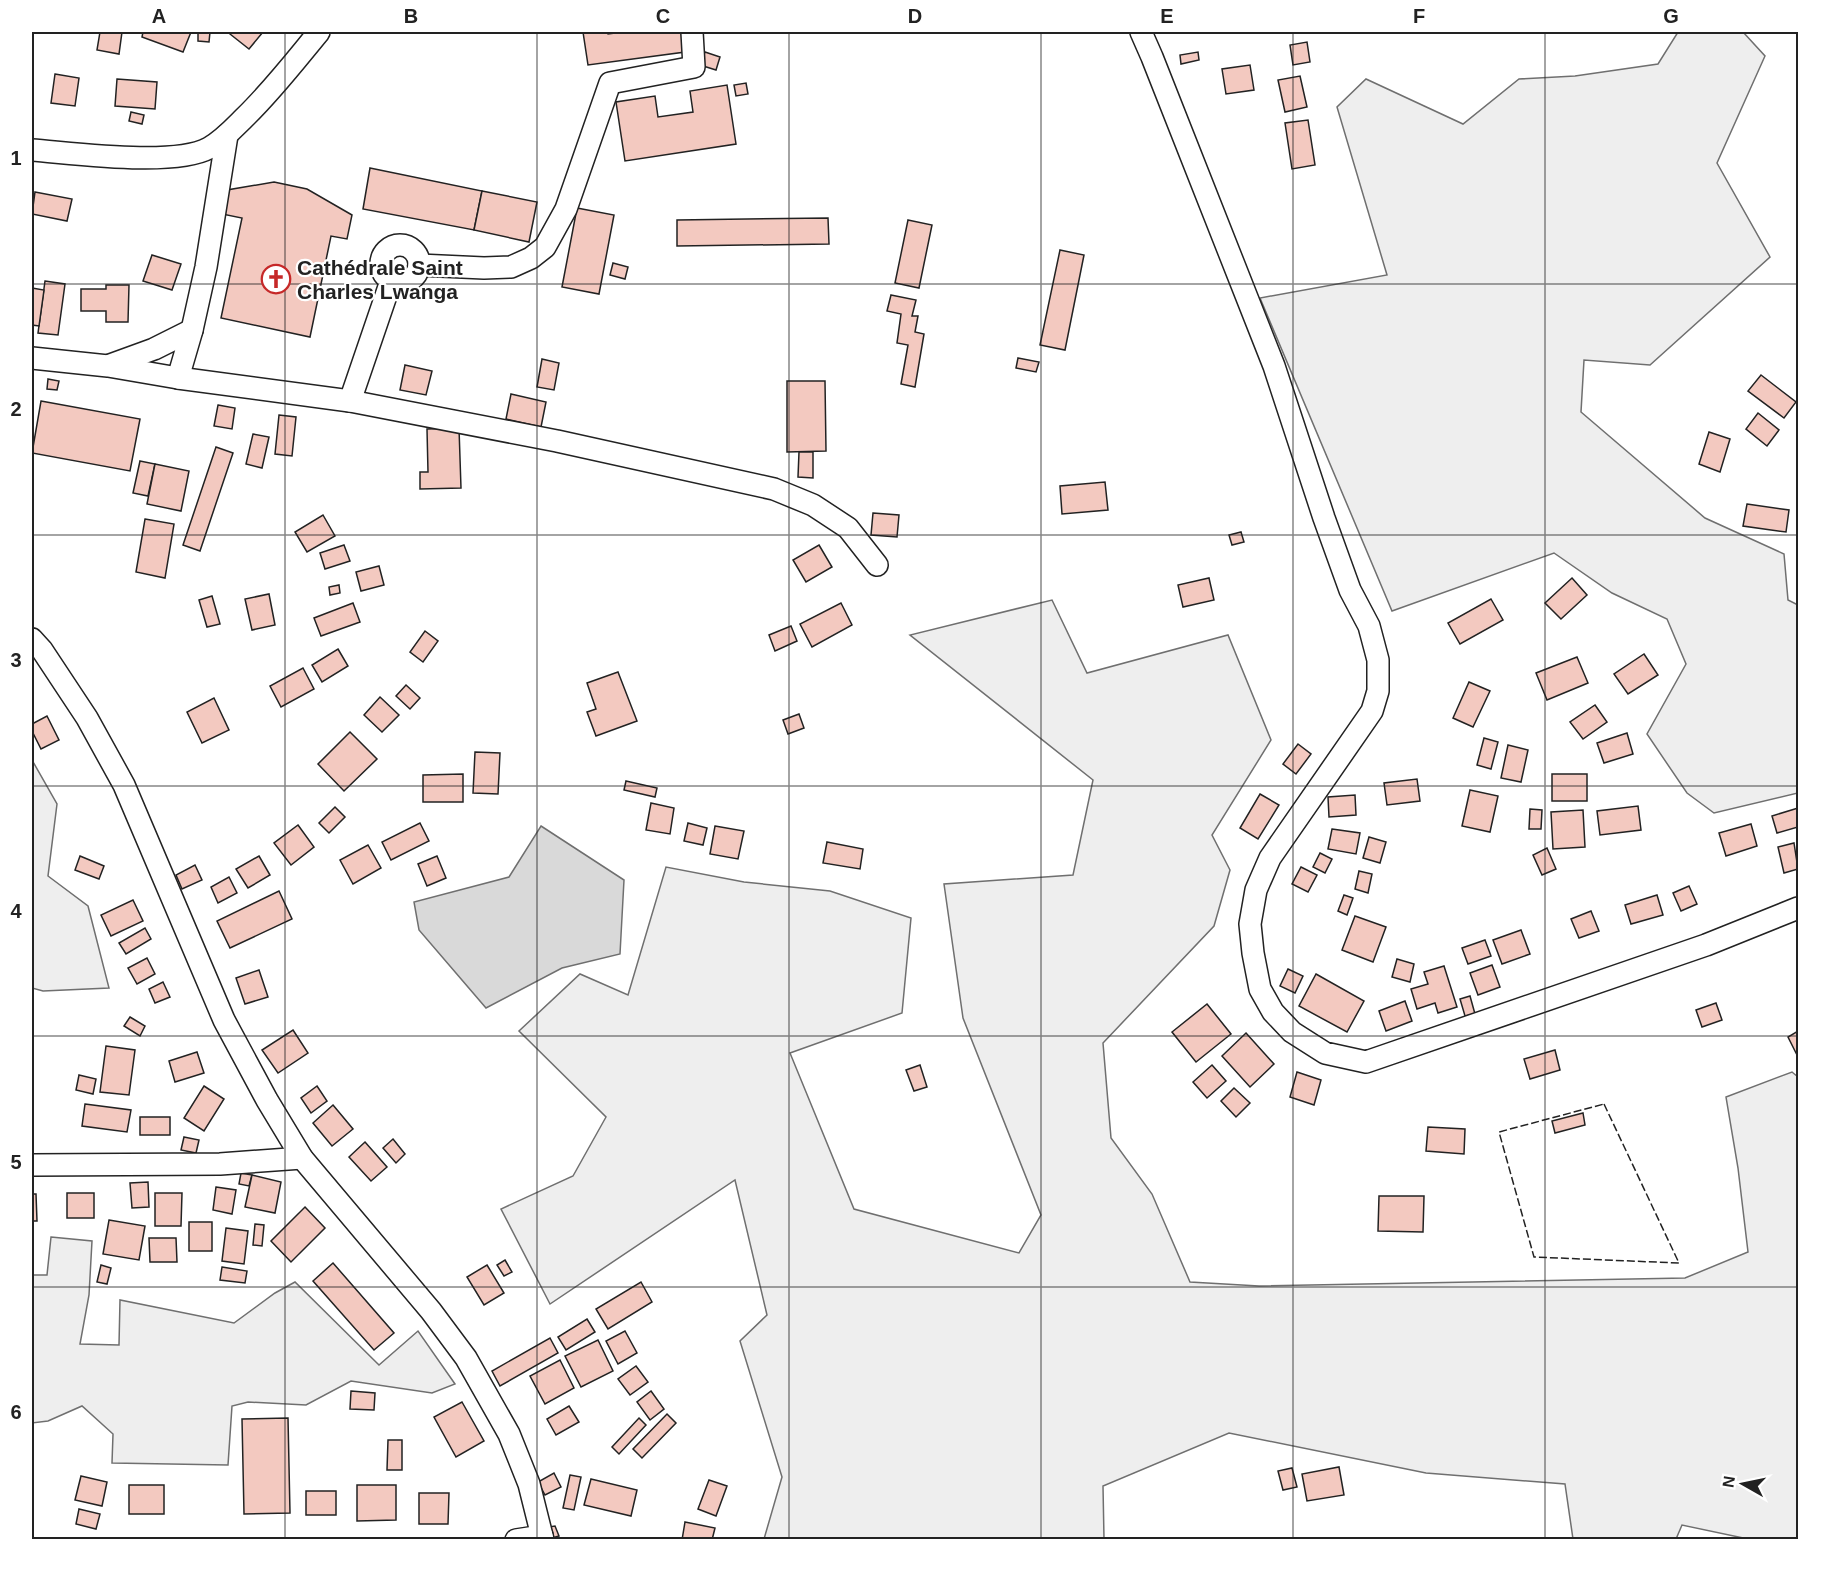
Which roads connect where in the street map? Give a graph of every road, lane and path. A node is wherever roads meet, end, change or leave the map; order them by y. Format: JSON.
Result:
{"nodes":[{"id":1,"x":319,"y":32,"type":"edge"},
{"id":2,"x":692,"y":32,"type":"edge"},
{"id":3,"x":1141,"y":32,"type":"edge"},
{"id":4,"x":227,"y":135,"type":"junction"},
{"id":5,"x":32,"y":150,"type":"edge"},
{"id":6,"x":419,"y":265,"type":"junction"},
{"id":7,"x":391,"y":281,"type":"junction"},
{"id":8,"x":192,"y":330,"type":"junction"},
{"id":9,"x":32,"y":358,"type":"edge"},
{"id":10,"x":108,"y":366,"type":"junction"},
{"id":11,"x":178,"y":378,"type":"junction"},
{"id":12,"x":350,"y":401,"type":"junction"},
{"id":13,"x":877,"y":565,"type":"dead end"},
{"id":14,"x":32,"y":639,"type":"edge"},
{"id":15,"x":1798,"y":908,"type":"edge"},
{"id":16,"x":302,"y":1158,"type":"junction"},
{"id":17,"x":32,"y":1165,"type":"edge"},
{"id":18,"x":543,"y":1538,"type":"edge"},
{"id":19,"x":516,"y":1539,"type":"edge"}],
"edges":[{"from":1,"to":4,"type":"street"},
{"from":2,"to":6,"type":"street"},
{"from":3,"to":15,"type":"street"},
{"from":4,"to":5,"type":"street"},
{"from":4,"to":8,"type":"street"},
{"from":6,"to":7,"type":"street"},
{"from":6,"to":7,"type":"street"},
{"from":7,"to":12,"type":"street"},
{"from":8,"to":10,"type":"street"},
{"from":8,"to":11,"type":"street"},
{"from":9,"to":10,"type":"street"},
{"from":10,"to":11,"type":"street"},
{"from":11,"to":12,"type":"street"},
{"from":12,"to":13,"type":"street"},
{"from":14,"to":16,"type":"street"},
{"from":16,"to":17,"type":"street"},
{"from":16,"to":18,"type":"street"},
{"from":18,"to":19,"type":"street"}]}
